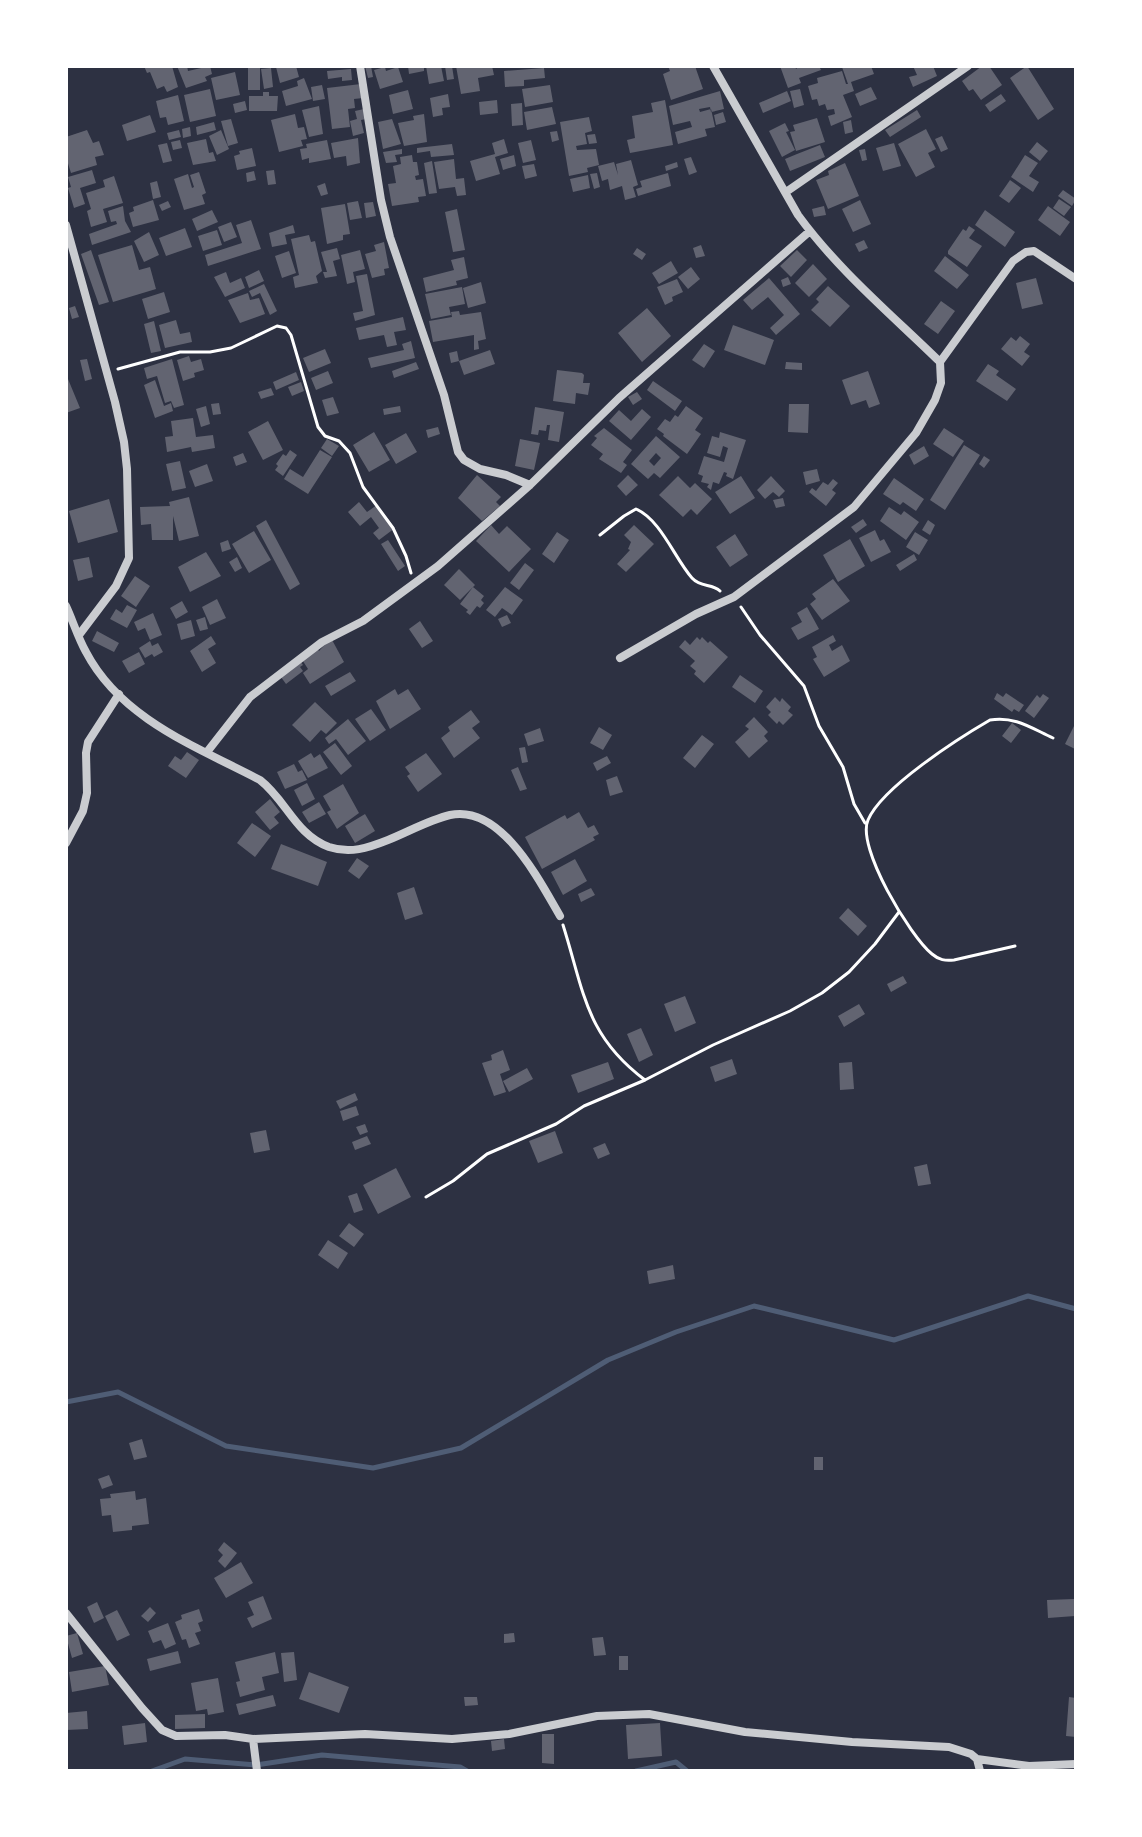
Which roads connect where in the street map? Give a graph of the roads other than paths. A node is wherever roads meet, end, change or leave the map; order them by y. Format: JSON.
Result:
{"nodes":[{"id":1,"x":360,"y":66,"type":"edge"},
{"id":2,"x":713,"y":66,"type":"edge"},
{"id":3,"x":968,"y":66,"type":"edge"},
{"id":4,"x":786,"y":192,"type":"junction"},
{"id":5,"x":66,"y":225,"type":"edge"},
{"id":6,"x":810,"y":231,"type":"junction"},
{"id":7,"x":1076,"y":279,"type":"edge"},
{"id":8,"x":940,"y":362,"type":"junction"},
{"id":9,"x":530,"y":485,"type":"junction"},
{"id":10,"x":66,"y":606,"type":"edge"},
{"id":11,"x":79,"y":635,"type":"junction"},
{"id":12,"x":620,"y":658,"type":"dead end"},
{"id":13,"x":119,"y":694,"type":"junction"},
{"id":14,"x":207,"y":752,"type":"junction"},
{"id":15,"x":66,"y":843,"type":"edge"},
{"id":16,"x":560,"y":916,"type":"road end"},
{"id":17,"x":66,"y":1613,"type":"edge"},
{"id":18,"x":253,"y":1739,"type":"junction"},
{"id":19,"x":977,"y":1759,"type":"junction"},
{"id":20,"x":1076,"y":1764,"type":"edge"},
{"id":21,"x":1027,"y":1768,"type":"edge"},
{"id":22,"x":257,"y":1771,"type":"edge"},
{"id":23,"x":980,"y":1771,"type":"edge"}],
"edges":[{"from":1,"to":9,"type":"street"},
{"from":2,"to":4,"type":"street"},
{"from":3,"to":4,"type":"street"},
{"from":4,"to":6,"type":"street"},
{"from":5,"to":11,"type":"street"},
{"from":6,"to":8,"type":"street"},
{"from":6,"to":9,"type":"street"},
{"from":7,"to":8,"type":"street"},
{"from":8,"to":12,"type":"street"},
{"from":9,"to":14,"type":"street"},
{"from":10,"to":11,"type":"street"},
{"from":11,"to":13,"type":"street"},
{"from":13,"to":14,"type":"street"},
{"from":13,"to":15,"type":"street"},
{"from":14,"to":16,"type":"street"},
{"from":17,"to":18,"type":"street"},
{"from":18,"to":19,"type":"street"},
{"from":18,"to":22,"type":"street"},
{"from":19,"to":21,"type":"street"},
{"from":19,"to":23,"type":"street"},
{"from":20,"to":21,"type":"street"}]}
